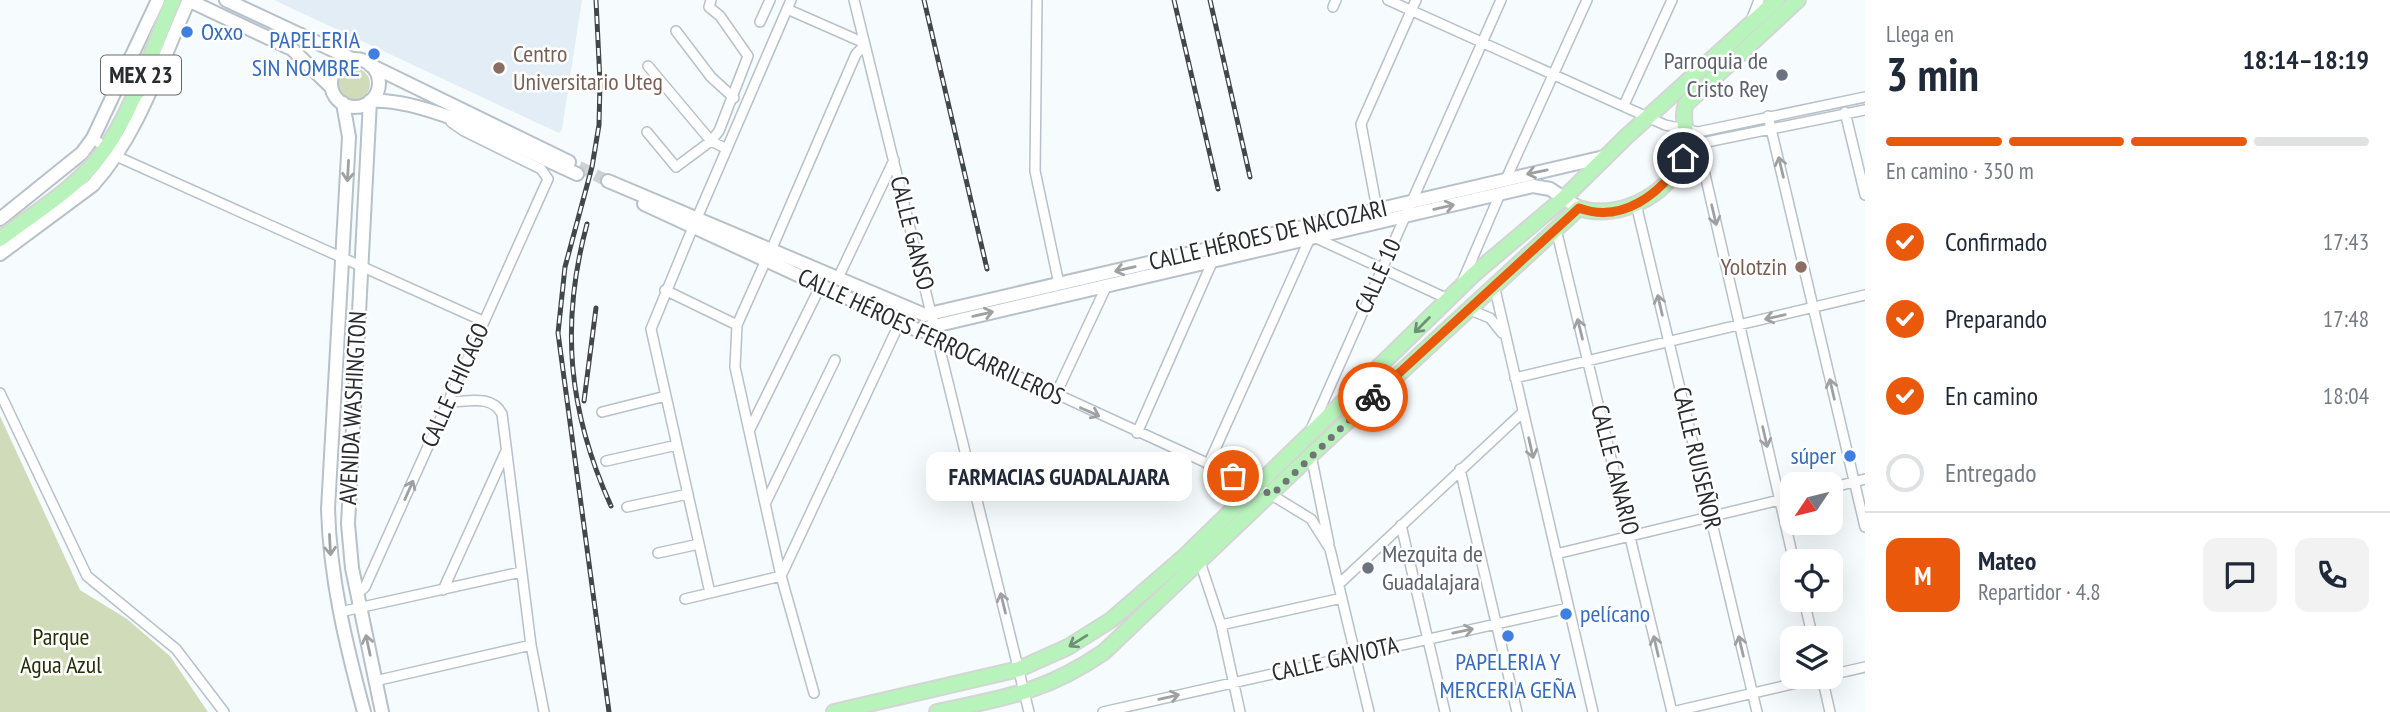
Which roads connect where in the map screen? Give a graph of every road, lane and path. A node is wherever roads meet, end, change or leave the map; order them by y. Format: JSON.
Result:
{"nodes":[{"id":1,"x":158,"y":0,"type":"edge"},
{"id":2,"x":173,"y":0,"type":"edge"},
{"id":3,"x":188,"y":0,"type":"edge"},
{"id":4,"x":226,"y":0,"type":"edge"},
{"id":5,"x":711,"y":0,"type":"edge"},
{"id":6,"x":854,"y":0,"type":"edge"},
{"id":7,"x":1037,"y":0,"type":"edge"},
{"id":8,"x":1388,"y":0,"type":"edge"},
{"id":9,"x":1416,"y":0,"type":"edge"},
{"id":10,"x":1501,"y":0,"type":"edge"},
{"id":11,"x":1587,"y":0,"type":"edge"},
{"id":12,"x":1672,"y":0,"type":"edge"},
{"id":13,"x":1759,"y":0,"type":"edge"},
{"id":14,"x":1777,"y":0,"type":"edge"},
{"id":15,"x":1798,"y":0,"type":"edge"},
{"id":16,"x":765,"y":2,"type":"edge"},
{"id":17,"x":789,"y":5,"type":"edge"},
{"id":18,"x":1412,"y":10,"type":"junction"},
{"id":19,"x":157,"y":20,"type":"junction"},
{"id":20,"x":760,"y":22,"type":"dead end"},
{"id":21,"x":1748,"y":28,"type":"junction"},
{"id":22,"x":676,"y":31,"type":"dead end"},
{"id":23,"x":147,"y":41,"type":"junction"},
{"id":24,"x":1482,"y":42,"type":"junction"},
{"id":25,"x":862,"y":44,"type":"junction"},
{"id":26,"x":352,"y":59,"type":"junction"},
{"id":27,"x":370,"y":65,"type":"junction"},
{"id":28,"x":648,"y":66,"type":"dead end"},
{"id":29,"x":1554,"y":75,"type":"junction"},
{"id":30,"x":154,"y":78,"type":"junction"},
{"id":31,"x":407,"y":80,"type":"junction"},
{"id":32,"x":331,"y":87,"type":"junction"},
{"id":33,"x":115,"y":95,"type":"junction"},
{"id":34,"x":1865,"y":97,"type":"edge"},
{"id":35,"x":734,"y":98,"type":"junction"},
{"id":36,"x":130,"y":99,"type":"junction"},
{"id":37,"x":387,"y":100,"type":"junction"},
{"id":38,"x":370,"y":101,"type":"junction"},
{"id":39,"x":1843,"y":102,"type":"junction"},
{"id":40,"x":343,"y":103,"type":"junction"},
{"id":41,"x":1624,"y":105,"type":"junction"},
{"id":42,"x":1865,"y":110,"type":"edge"},
{"id":43,"x":108,"y":112,"type":"junction"},
{"id":44,"x":1845,"y":114,"type":"junction"},
{"id":45,"x":1768,"y":116,"type":"junction"},
{"id":46,"x":122,"y":118,"type":"junction"},
{"id":47,"x":448,"y":119,"type":"junction"},
{"id":48,"x":1648,"y":119,"type":"junction"},
{"id":49,"x":1686,"y":128,"type":"junction"},
{"id":50,"x":1773,"y":128,"type":"junction"},
{"id":51,"x":647,"y":132,"type":"dead end"},
{"id":52,"x":93,"y":138,"type":"junction"},
{"id":53,"x":711,"y":142,"type":"junction"},
{"id":54,"x":1692,"y":145,"type":"junction"},
{"id":55,"x":726,"y":149,"type":"junction"},
{"id":56,"x":111,"y":152,"type":"junction"},
{"id":57,"x":1604,"y":158,"type":"junction"},
{"id":58,"x":894,"y":160,"type":"junction"},
{"id":59,"x":61,"y":170,"type":"junction"},
{"id":60,"x":1506,"y":179,"type":"junction"},
{"id":61,"x":607,"y":184,"type":"tunnel mouth"},
{"id":62,"x":40,"y":187,"type":"junction"},
{"id":63,"x":78,"y":188,"type":"junction"},
{"id":64,"x":1500,"y":194,"type":"junction"},
{"id":65,"x":1865,"y":195,"type":"edge"},
{"id":66,"x":1564,"y":198,"type":"junction"},
{"id":67,"x":1412,"y":201,"type":"junction"},
{"id":68,"x":1636,"y":204,"type":"junction"},
{"id":69,"x":55,"y":205,"type":"junction"},
{"id":70,"x":1579,"y":208,"type":"junction"},
{"id":71,"x":1377,"y":209,"type":"junction"},
{"id":72,"x":1404,"y":216,"type":"junction"},
{"id":73,"x":0,"y":219,"type":"edge"},
{"id":74,"x":695,"y":222,"type":"junction"},
{"id":75,"x":1556,"y":229,"type":"junction"},
{"id":76,"x":1312,"y":237,"type":"junction"},
{"id":77,"x":0,"y":239,"type":"edge"},
{"id":78,"x":1219,"y":247,"type":"junction"},
{"id":79,"x":0,"y":254,"type":"edge"},
{"id":80,"x":769,"y":254,"type":"junction"},
{"id":81,"x":343,"y":258,"type":"junction"},
{"id":82,"x":1214,"y":261,"type":"junction"},
{"id":83,"x":360,"y":266,"type":"junction"},
{"id":84,"x":1381,"y":270,"type":"junction"},
{"id":85,"x":838,"y":278,"type":"junction"},
{"id":86,"x":1059,"y":284,"type":"junction"},
{"id":87,"x":821,"y":285,"type":"junction"},
{"id":88,"x":1107,"y":285,"type":"junction"},
{"id":89,"x":1494,"y":285,"type":"junction"},
{"id":90,"x":1460,"y":288,"type":"junction"},
{"id":91,"x":665,"y":290,"type":"junction"},
{"id":92,"x":1865,"y":295,"type":"edge"},
{"id":93,"x":1448,"y":299,"type":"junction"},
{"id":94,"x":1813,"y":307,"type":"junction"},
{"id":95,"x":1468,"y":309,"type":"junction"},
{"id":96,"x":934,"y":320,"type":"junction"},
{"id":97,"x":483,"y":321,"type":"junction"},
{"id":98,"x":900,"y":322,"type":"junction"},
{"id":99,"x":737,"y":325,"type":"junction"},
{"id":100,"x":1739,"y":325,"type":"junction"},
{"id":101,"x":917,"y":330,"type":"junction"},
{"id":102,"x":1505,"y":338,"type":"junction"},
{"id":103,"x":940,"y":342,"type":"junction"},
{"id":104,"x":1669,"y":342,"type":"junction"},
{"id":105,"x":835,"y":360,"type":"dead end"},
{"id":106,"x":1588,"y":361,"type":"junction"},
{"id":107,"x":1515,"y":378,"type":"junction"},
{"id":108,"x":0,"y":393,"type":"edge"},
{"id":109,"x":666,"y":396,"type":"junction"},
{"id":110,"x":1055,"y":396,"type":"junction"},
{"id":111,"x":448,"y":402,"type":"junction"},
{"id":112,"x":602,"y":412,"type":"dead end"},
{"id":113,"x":1522,"y":413,"type":"junction"},
{"id":114,"x":750,"y":429,"type":"junction"},
{"id":115,"x":1137,"y":433,"type":"junction"},
{"id":116,"x":1308,"y":437,"type":"junction"},
{"id":117,"x":677,"y":445,"type":"junction"},
{"id":118,"x":506,"y":450,"type":"junction"},
{"id":119,"x":1311,"y":455,"type":"junction"},
{"id":120,"x":606,"y":461,"type":"dead end"},
{"id":121,"x":1208,"y":465,"type":"junction"},
{"id":122,"x":1460,"y":469,"type":"junction"},
{"id":123,"x":1865,"y":479,"type":"edge"},
{"id":124,"x":1854,"y":482,"type":"junction"},
{"id":125,"x":1843,"y":485,"type":"edge"},
{"id":126,"x":1257,"y":486,"type":"junction"},
{"id":127,"x":688,"y":494,"type":"junction"},
{"id":128,"x":1272,"y":495,"type":"junction"},
{"id":129,"x":1780,"y":500,"type":"joint"},
{"id":130,"x":766,"y":502,"type":"junction"},
{"id":131,"x":627,"y":508,"type":"dead end"},
{"id":132,"x":1710,"y":517,"type":"junction"},
{"id":133,"x":1401,"y":525,"type":"junction"},
{"id":134,"x":1865,"y":527,"type":"edge"},
{"id":135,"x":1630,"y":536,"type":"junction"},
{"id":136,"x":699,"y":544,"type":"junction"},
{"id":137,"x":1330,"y":549,"type":"junction"},
{"id":138,"x":659,"y":553,"type":"dead end"},
{"id":139,"x":1556,"y":554,"type":"junction"},
{"id":140,"x":1185,"y":556,"type":"junction"},
{"id":141,"x":1200,"y":562,"type":"junction"},
{"id":142,"x":521,"y":572,"type":"junction"},
{"id":143,"x":781,"y":576,"type":"junction"},
{"id":144,"x":1339,"y":584,"type":"junction"},
{"id":145,"x":443,"y":590,"type":"junction"},
{"id":146,"x":710,"y":593,"type":"junction"},
{"id":147,"x":357,"y":594,"type":"junction"},
{"id":148,"x":1342,"y":598,"type":"junction"},
{"id":149,"x":685,"y":599,"type":"dead end"},
{"id":150,"x":360,"y":608,"type":"junction"},
{"id":151,"x":1569,"y":608,"type":"junction"},
{"id":152,"x":340,"y":612,"type":"junction"},
{"id":153,"x":1496,"y":624,"type":"junction"},
{"id":154,"x":1221,"y":625,"type":"junction"},
{"id":155,"x":1428,"y":639,"type":"junction"},
{"id":156,"x":531,"y":645,"type":"junction"},
{"id":157,"x":1356,"y":654,"type":"junction"},
{"id":158,"x":1865,"y":667,"type":"edge"},
{"id":159,"x":1019,"y":669,"type":"junction"},
{"id":160,"x":1843,"y":672,"type":"edge"},
{"id":161,"x":375,"y":681,"type":"junction"},
{"id":162,"x":1233,"y":682,"type":"junction"},
{"id":163,"x":1780,"y":687,"type":"edge"},
{"id":164,"x":1825,"y":689,"type":"edge"},
{"id":165,"x":814,"y":693,"type":"dead end"},
{"id":166,"x":1753,"y":693,"type":"junction"},
{"id":167,"x":1026,"y":694,"type":"junction"},
{"id":168,"x":224,"y":712,"type":"edge"},
{"id":169,"x":364,"y":712,"type":"edge"},
{"id":170,"x":382,"y":712,"type":"edge"},
{"id":171,"x":544,"y":712,"type":"edge"},
{"id":172,"x":834,"y":712,"type":"edge"},
{"id":173,"x":937,"y":712,"type":"edge"},
{"id":174,"x":1029,"y":712,"type":"edge"},
{"id":175,"x":1103,"y":712,"type":"edge"},
{"id":176,"x":1240,"y":712,"type":"edge"},
{"id":177,"x":1369,"y":712,"type":"edge"},
{"id":178,"x":1445,"y":712,"type":"edge"},
{"id":179,"x":1517,"y":712,"type":"edge"},
{"id":180,"x":1593,"y":712,"type":"edge"},
{"id":181,"x":1672,"y":712,"type":"edge"},
{"id":182,"x":1757,"y":712,"type":"edge"},
{"id":183,"x":1830,"y":712,"type":"edge"}],
"edges":[{"from":1,"to":19,"type":"main road"},
{"from":2,"to":19,"type":"main road","number":"MEX 23"},
{"from":3,"to":30,"type":"main road"},
{"from":3,"to":32,"type":"main road"},
{"from":4,"to":26,"type":"main road"},
{"from":5,"to":35,"type":"street"},
{"from":6,"to":25,"type":"street","name":"CALLE GANSO"},
{"from":7,"to":86,"type":"street"},
{"from":8,"to":18,"type":"street"},
{"from":9,"to":18,"type":"street"},
{"from":10,"to":24,"type":"street","name":"CALLE 10"},
{"from":11,"to":29,"type":"street"},
{"from":12,"to":41,"type":"street"},
{"from":13,"to":21,"type":"street"},
{"from":14,"to":21,"type":"main road"},
{"from":15,"to":49,"type":"main road"},
{"from":16,"to":20,"type":"street"},
{"from":17,"to":25,"type":"street"},
{"from":17,"to":55,"type":"street"},
{"from":18,"to":24,"type":"street"},
{"from":18,"to":71,"type":"street"},
{"from":19,"to":23,"type":"main road","number":"MEX 23"},
{"from":21,"to":48,"type":"main road"},
{"from":22,"to":35,"type":"street"},
{"from":23,"to":33,"type":"main road"},
{"from":23,"to":36,"type":"main road","number":"MEX 23"},
{"from":24,"to":29,"type":"street"},
{"from":24,"to":67,"type":"street","name":"CALLE 10"},
{"from":25,"to":58,"type":"street","name":"CALLE GANSO"},
{"from":25,"to":80,"type":"street"},
{"from":26,"to":27,"type":"main road"},
{"from":26,"to":32,"type":"main road"},
{"from":27,"to":31,"type":"main road"},
{"from":27,"to":38,"type":"main road"},
{"from":28,"to":53,"type":"street"},
{"from":29,"to":41,"type":"street"},
{"from":29,"to":60,"type":"street"},
{"from":30,"to":36,"type":"main road"},
{"from":30,"to":56,"type":"main road"},
{"from":31,"to":37,"type":"main road"},
{"from":31,"to":47,"type":"main road"},
{"from":32,"to":40,"type":"main road"},
{"from":33,"to":36,"type":"main road"},
{"from":33,"to":43,"type":"main road"},
{"from":34,"to":39,"type":"street"},
{"from":35,"to":53,"type":"street"},
{"from":36,"to":46,"type":"main road","number":"MEX 23"},
{"from":37,"to":38,"type":"main road"},
{"from":37,"to":47,"type":"main road"},
{"from":38,"to":40,"type":"main road"},
{"from":38,"to":83,"type":"main road","name":"AVENIDA WASHINGTON"},
{"from":39,"to":44,"type":"street"},
{"from":39,"to":45,"type":"street"},
{"from":40,"to":81,"type":"main road","name":"AVENIDA WASHINGTON","one_way":true},
{"from":41,"to":48,"type":"street"},
{"from":42,"to":44,"type":"street"},
{"from":43,"to":46,"type":"main road"},
{"from":43,"to":52,"type":"main road"},
{"from":44,"to":50,"type":"street"},
{"from":44,"to":65,"type":"street"},
{"from":45,"to":49,"type":"street"},
{"from":45,"to":50,"type":"street"},
{"from":46,"to":56,"type":"main road","number":"MEX 23"},
{"from":47,"to":97,"type":"street","name":"CALLE CHICAGO"},
{"from":48,"to":49,"type":"street"},
{"from":48,"to":57,"type":"main road"},
{"from":49,"to":54,"type":"main road"},
{"from":50,"to":54,"type":"street"},
{"from":94,"to":50,"type":"street","one_way":true},
{"from":51,"to":53,"type":"street"},
{"from":52,"to":56,"type":"street"},
{"from":52,"to":59,"type":"main road"},
{"from":53,"to":55,"type":"street"},
{"from":54,"to":68,"type":"main road"},
{"from":54,"to":100,"type":"street","one_way":true},
{"from":55,"to":74,"type":"street"},
{"from":56,"to":63,"type":"main road","number":"MEX 23"},
{"from":56,"to":81,"type":"street"},
{"from":57,"to":60,"type":"main road","name":"CALLE HÉROES DE NACOZARI","one_way":true},
{"from":57,"to":66,"type":"main road"},
{"from":58,"to":85,"type":"street"},
{"from":58,"to":96,"type":"street","name":"CALLE GANSO"},
{"from":59,"to":62,"type":"main road"},
{"from":59,"to":63,"type":"main road"},
{"from":60,"to":67,"type":"main road","name":"CALLE HÉROES DE NACOZARI"},
{"from":61,"to":74,"type":"main road","name":"CALLE HÉROES FERROCARRILEROS"},
{"from":62,"to":69,"type":"main road"},
{"from":62,"to":73,"type":"main road"},
{"from":63,"to":69,"type":"main road","number":"MEX 23"},
{"from":64,"to":66,"type":"main road","name":"CALLE HÉROES DE NACOZARI"},
{"from":72,"to":64,"type":"main road","name":"CALLE HÉROES DE NACOZARI","one_way":true},
{"from":64,"to":90,"type":"street"},
{"from":66,"to":70,"type":"main road","name":"CALLE HÉROES DE NACOZARI"},
{"from":66,"to":90,"type":"main road"},
{"from":67,"to":71,"type":"main road","name":"CALLE HÉROES DE NACOZARI"},
{"from":67,"to":72,"type":"street","name":"CALLE 10"},
{"from":68,"to":70,"type":"main road"},
{"from":104,"to":68,"type":"street","name":"CALLE RUISEÑOR","one_way":true},
{"from":69,"to":77,"type":"main road","number":"MEX 23"},
{"from":69,"to":79,"type":"main road"},
{"from":70,"to":75,"type":"main road"},
{"from":71,"to":78,"type":"main road","name":"CALLE HÉROES DE NACOZARI"},
{"from":72,"to":76,"type":"main road","name":"CALLE HÉROES DE NACOZARI"},
{"from":72,"to":84,"type":"street","name":"CALLE 10"},
{"from":74,"to":80,"type":"main road","name":"CALLE HÉROES FERROCARRILEROS"},
{"from":74,"to":91,"type":"street"},
{"from":75,"to":89,"type":"main road"},
{"from":106,"to":75,"type":"street","name":"CALLE CANARIO","one_way":true},
{"from":76,"to":82,"type":"main road","name":"CALLE HÉROES DE NACOZARI"},
{"from":76,"to":84,"type":"street"},
{"from":76,"to":121,"type":"street"},
{"from":78,"to":82,"type":"street"},
{"from":78,"to":86,"type":"main road","name":"CALLE HÉROES DE NACOZARI","one_way":true},
{"from":80,"to":85,"type":"main road","name":"CALLE HÉROES FERROCARRILEROS"},
{"from":80,"to":87,"type":"main road","name":"CALLE HÉROES FERROCARRILEROS"},
{"from":80,"to":99,"type":"street"},
{"from":81,"to":83,"type":"street"},
{"from":81,"to":152,"type":"main road","name":"AVENIDA WASHINGTON","one_way":true},
{"from":82,"to":88,"type":"main road","name":"CALLE HÉROES DE NACOZARI"},
{"from":82,"to":115,"type":"street"},
{"from":83,"to":97,"type":"street"},
{"from":83,"to":147,"type":"main road","name":"AVENIDA WASHINGTON"},
{"from":84,"to":93,"type":"street"},
{"from":84,"to":116,"type":"street","name":"CALLE 10"},
{"from":85,"to":96,"type":"main road","name":"CALLE HÉROES FERROCARRILEROS"},
{"from":86,"to":96,"type":"main road","name":"CALLE HÉROES DE NACOZARI"},
{"from":87,"to":98,"type":"main road","name":"CALLE HÉROES FERROCARRILEROS"},
{"from":87,"to":114,"type":"street"},
{"from":96,"to":88,"type":"main road","name":"CALLE HÉROES DE NACOZARI","one_way":true},
{"from":88,"to":110,"type":"street"},
{"from":89,"to":95,"type":"main road"},
{"from":89,"to":102,"type":"street"},
{"from":90,"to":93,"type":"main road"},
{"from":91,"to":99,"type":"street"},
{"from":91,"to":109,"type":"street"},
{"from":92,"to":94,"type":"street"},
{"from":93,"to":116,"type":"main road","one_way":true},
{"from":94,"to":100,"type":"street","one_way":true},
{"from":124,"to":94,"type":"street","one_way":true},
{"from":95,"to":102,"type":"street"},
{"from":95,"to":119,"type":"main road"},
{"from":96,"to":101,"type":"main road","name":"CALLE HÉROES DE NACOZARI"},
{"from":96,"to":103,"type":"street","name":"CALLE GANSO"},
{"from":97,"to":111,"type":"street","name":"CALLE CHICAGO"},
{"from":98,"to":101,"type":"main road","name":"CALLE HÉROES FERROCARRILEROS"},
{"from":98,"to":143,"type":"street"},
{"from":99,"to":114,"type":"street"},
{"from":100,"to":104,"type":"street"},
{"from":100,"to":129,"type":"street","one_way":true},
{"from":101,"to":103,"type":"street","name":"CALLE HÉROES FERROCARRILEROS"},
{"from":102,"to":107,"type":"street"},
{"from":103,"to":110,"type":"street","name":"CALLE HÉROES FERROCARRILEROS"},
{"from":159,"to":103,"type":"street","name":"CALLE GANSO","one_way":true},
{"from":104,"to":106,"type":"street"},
{"from":104,"to":132,"type":"street","name":"CALLE RUISEÑOR"},
{"from":105,"to":130,"type":"street"},
{"from":106,"to":107,"type":"street"},
{"from":106,"to":135,"type":"street","name":"CALLE CANARIO"},
{"from":107,"to":113,"type":"street"},
{"from":108,"to":168,"type":"street"},
{"from":109,"to":112,"type":"street"},
{"from":109,"to":117,"type":"street"},
{"from":110,"to":115,"type":"street","name":"CALLE HÉROES FERROCARRILEROS","one_way":true},
{"from":111,"to":118,"type":"street"},
{"from":147,"to":111,"type":"street","name":"CALLE CHICAGO","one_way":true},
{"from":113,"to":122,"type":"street"},
{"from":113,"to":139,"type":"street","one_way":true},
{"from":114,"to":130,"type":"street"},
{"from":115,"to":121,"type":"street","name":"CALLE HÉROES FERROCARRILEROS"},
{"from":116,"to":126,"type":"main road"},
{"from":117,"to":120,"type":"street"},
{"from":117,"to":127,"type":"street"},
{"from":118,"to":142,"type":"street"},
{"from":118,"to":145,"type":"street"},
{"from":119,"to":128,"type":"main road"},
{"from":119,"to":137,"type":"street"},
{"from":121,"to":126,"type":"street","name":"CALLE HÉROES FERROCARRILEROS"},
{"from":122,"to":133,"type":"street"},
{"from":122,"to":153,"type":"street"},
{"from":123,"to":124,"type":"street"},
{"from":124,"to":125,"type":"street"},
{"from":124,"to":134,"type":"street"},
{"from":126,"to":128,"type":"street","name":"CALLE HÉROES FERROCARRILEROS"},
{"from":126,"to":140,"type":"main road"},
{"from":127,"to":131,"type":"street"},
{"from":127,"to":136,"type":"street"},
{"from":128,"to":137,"type":"street","name":"CALLE HÉROES FERROCARRILEROS"},
{"from":128,"to":141,"type":"main road"},
{"from":129,"to":132,"type":"street"},
{"from":130,"to":143,"type":"street"},
{"from":132,"to":135,"type":"street"},
{"from":166,"to":132,"type":"street","name":"CALLE RUISEÑOR","one_way":true},
{"from":133,"to":144,"type":"street"},
{"from":133,"to":155,"type":"street"},
{"from":135,"to":139,"type":"street"},
{"from":181,"to":135,"type":"street","name":"CALLE CANARIO","one_way":true},
{"from":136,"to":138,"type":"street"},
{"from":136,"to":146,"type":"street"},
{"from":137,"to":144,"type":"street"},
{"from":139,"to":151,"type":"street"},
{"from":140,"to":141,"type":"street"},
{"from":140,"to":159,"type":"main road","one_way":true},
{"from":141,"to":154,"type":"street"},
{"from":141,"to":167,"type":"main road"},
{"from":142,"to":145,"type":"street"},
{"from":142,"to":156,"type":"street"},
{"from":143,"to":146,"type":"street"},
{"from":143,"to":165,"type":"street"},
{"from":144,"to":148,"type":"street"},
{"from":145,"to":150,"type":"street"},
{"from":146,"to":149,"type":"street"},
{"from":147,"to":150,"type":"main road","name":"AVENIDA WASHINGTON"},
{"from":148,"to":154,"type":"street"},
{"from":148,"to":157,"type":"street"},
{"from":150,"to":152,"type":"street"},
{"from":161,"to":150,"type":"main road","name":"AVENIDA WASHINGTON","one_way":true},
{"from":151,"to":153,"type":"street","name":"CALLE GAVIOTA"},
{"from":151,"to":180,"type":"street"},
{"from":152,"to":169,"type":"main road","name":"AVENIDA WASHINGTON"},
{"from":155,"to":153,"type":"street","name":"CALLE GAVIOTA","one_way":true},
{"from":153,"to":179,"type":"street"},
{"from":154,"to":162,"type":"street"},
{"from":155,"to":157,"type":"street","name":"CALLE GAVIOTA"},
{"from":155,"to":178,"type":"street"},
{"from":156,"to":161,"type":"street"},
{"from":156,"to":171,"type":"street"},
{"from":157,"to":162,"type":"street","name":"CALLE GAVIOTA"},
{"from":157,"to":177,"type":"street"},
{"from":158,"to":160,"type":"street"},
{"from":159,"to":167,"type":"street","name":"CALLE GANSO"},
{"from":159,"to":172,"type":"main road"},
{"from":161,"to":170,"type":"main road","name":"AVENIDA WASHINGTON"},
{"from":175,"to":162,"type":"street","name":"CALLE GAVIOTA","one_way":true},
{"from":162,"to":176,"type":"street"},
{"from":163,"to":166,"type":"street"},
{"from":164,"to":183,"type":"street"},
{"from":166,"to":181,"type":"street"},
{"from":166,"to":182,"type":"street","name":"CALLE RUISEÑOR"},
{"from":167,"to":173,"type":"main road"},
{"from":167,"to":174,"type":"street","name":"CALLE GANSO"}]}
